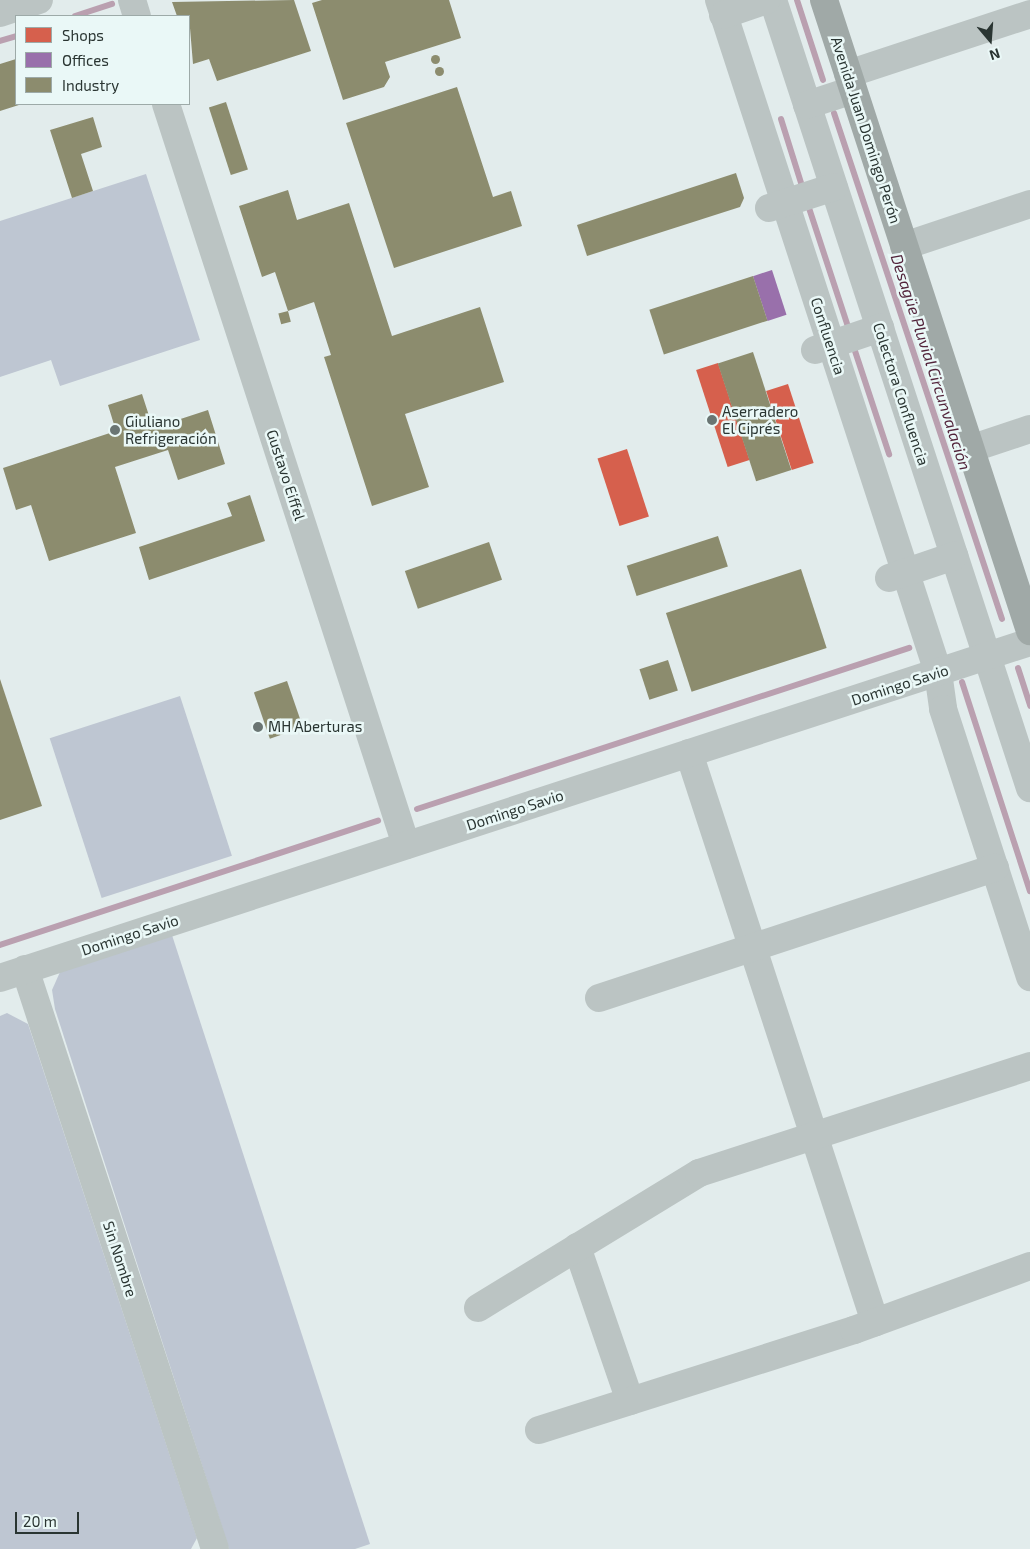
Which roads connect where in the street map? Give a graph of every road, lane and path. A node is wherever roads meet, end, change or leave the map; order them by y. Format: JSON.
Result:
{"nodes":[{"id":1,"x":39,"y":0,"type":"edge"},
{"id":2,"x":132,"y":0,"type":"edge"},
{"id":3,"x":767,"y":0,"type":"edge"},
{"id":4,"x":773,"y":0,"type":"edge"},
{"id":5,"x":824,"y":0,"type":"edge"},
{"id":6,"x":721,"y":7,"type":"edge"},
{"id":7,"x":0,"y":13,"type":"edge"},
{"id":8,"x":1030,"y":14,"type":"edge"},
{"id":9,"x":137,"y":15,"type":"edge"},
{"id":10,"x":850,"y":82,"type":"junction"},
{"id":11,"x":166,"y":105,"type":"edge"},
{"id":12,"x":807,"y":105,"type":"junction"},
{"id":13,"x":834,"y":187,"type":"junction"},
{"id":14,"x":1030,"y":204,"type":"edge"},
{"id":15,"x":777,"y":206,"type":"junction"},
{"id":16,"x":904,"y":246,"type":"junction"},
{"id":17,"x":880,"y":328,"type":"junction"},
{"id":18,"x":823,"y":347,"type":"junction"},
{"id":19,"x":1030,"y":429,"type":"edge"},
{"id":20,"x":970,"y":449,"type":"junction"},
{"id":21,"x":954,"y":556,"type":"junction"},
{"id":22,"x":897,"y":575,"type":"junction"},
{"id":23,"x":1030,"y":632,"type":"edge"},
{"id":24,"x":1030,"y":642,"type":"edge"},
{"id":25,"x":987,"y":656,"type":"junction"},
{"id":26,"x":938,"y":672,"type":"junction"},
{"id":27,"x":689,"y":753,"type":"junction"},
{"id":28,"x":1030,"y":788,"type":"edge"},
{"id":29,"x":406,"y":846,"type":"junction"},
{"id":30,"x":995,"y":868,"type":"junction"},
{"id":31,"x":753,"y":948,"type":"junction"},
{"id":32,"x":12,"y":974,"type":"edge"},
{"id":33,"x":1030,"y":977,"type":"edge"},
{"id":34,"x":599,"y":998,"type":"dead end"},
{"id":35,"x":1030,"y":1066,"type":"edge"},
{"id":36,"x":814,"y":1135,"type":"junction"},
{"id":37,"x":577,"y":1246,"type":"junction"},
{"id":38,"x":1030,"y":1266,"type":"edge"},
{"id":39,"x":478,"y":1308,"type":"dead end"},
{"id":40,"x":875,"y":1322,"type":"junction"},
{"id":41,"x":630,"y":1401,"type":"junction"},
{"id":42,"x":540,"y":1430,"type":"dead end"},
{"id":43,"x":215,"y":1549,"type":"edge"}],
"edges":[{"from":1,"to":7,"type":"street"},
{"from":2,"to":9,"type":"street"},
{"from":3,"to":6,"type":"street"},
{"from":4,"to":12,"type":"street","name":"Colectora Confluencia"},
{"from":5,"to":10,"type":"main road","name":"Avenida Juan Domingo Perón"},
{"from":6,"to":15,"type":"street","name":"Confluencia"},
{"from":8,"to":10,"type":"street"},
{"from":10,"to":12,"type":"street"},
{"from":10,"to":16,"type":"main road","name":"Avenida Juan Domingo Perón"},
{"from":11,"to":29,"type":"street","name":"Gustavo Eiffel"},
{"from":12,"to":13,"type":"street","name":"Colectora Confluencia"},
{"from":13,"to":15,"type":"street"},
{"from":13,"to":17,"type":"street","name":"Colectora Confluencia"},
{"from":14,"to":16,"type":"street"},
{"from":15,"to":18,"type":"street","name":"Confluencia"},
{"from":16,"to":20,"type":"main road","name":"Avenida Juan Domingo Perón"},
{"from":17,"to":18,"type":"street"},
{"from":17,"to":21,"type":"street","name":"Colectora Confluencia"},
{"from":18,"to":22,"type":"street","name":"Confluencia"},
{"from":19,"to":20,"type":"street"},
{"from":20,"to":23,"type":"main road","name":"Avenida Juan Domingo Perón"},
{"from":21,"to":22,"type":"street"},
{"from":21,"to":25,"type":"street","name":"Colectora Confluencia"},
{"from":22,"to":26,"type":"street","name":"Confluencia"},
{"from":24,"to":25,"type":"street","name":"Domingo Savio"},
{"from":25,"to":26,"type":"street","name":"Domingo Savio"},
{"from":25,"to":28,"type":"street","name":"Colectora Confluencia"},
{"from":26,"to":27,"type":"street","name":"Domingo Savio"},
{"from":26,"to":30,"type":"street","name":"Confluencia"},
{"from":27,"to":29,"type":"street","name":"Domingo Savio"},
{"from":27,"to":31,"type":"street"},
{"from":29,"to":32,"type":"street","name":"Domingo Savio"},
{"from":30,"to":31,"type":"street"},
{"from":30,"to":33,"type":"street","name":"Confluencia"},
{"from":31,"to":34,"type":"street"},
{"from":31,"to":36,"type":"street"},
{"from":32,"to":43,"type":"street","name":"Sin Nombre"},
{"from":35,"to":36,"type":"street"},
{"from":36,"to":37,"type":"street"},
{"from":36,"to":40,"type":"street"},
{"from":37,"to":39,"type":"street"},
{"from":37,"to":41,"type":"street"},
{"from":38,"to":40,"type":"street"},
{"from":40,"to":41,"type":"street"},
{"from":41,"to":42,"type":"street"}]}
